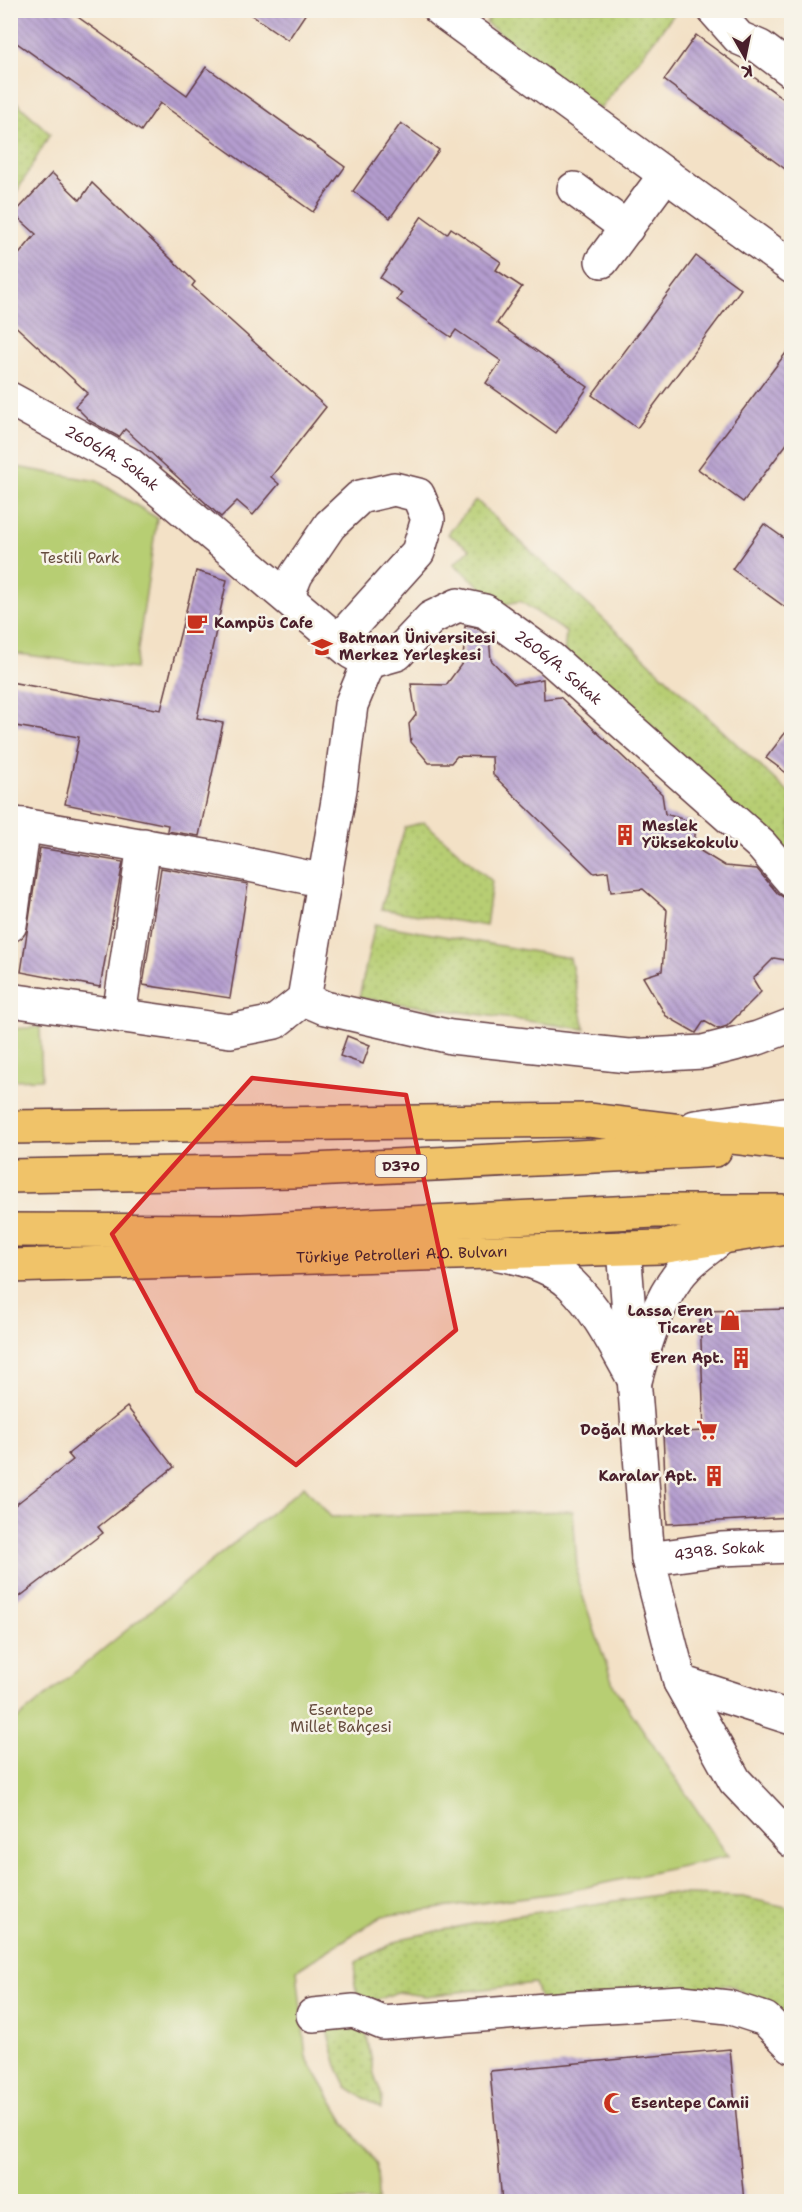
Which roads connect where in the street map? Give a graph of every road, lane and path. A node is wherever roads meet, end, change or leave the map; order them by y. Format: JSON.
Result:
{"nodes":[{"id":1,"x":714,"y":10,"type":"edge"},
{"id":2,"x":454,"y":14,"type":"edge"},
{"id":3,"x":792,"y":71,"type":"edge"},
{"id":4,"x":666,"y":174,"type":"junction"},
{"id":5,"x":574,"y":189,"type":"dead end"},
{"id":6,"x":627,"y":228,"type":"junction"},
{"id":7,"x":602,"y":261,"type":"dead end"},
{"id":8,"x":789,"y":261,"type":"edge"},
{"id":9,"x":10,"y":399,"type":"edge"},
{"id":10,"x":287,"y":597,"type":"junction"},
{"id":11,"x":338,"y":641,"type":"junction"},
{"id":12,"x":369,"y":662,"type":"junction"},
{"id":13,"x":17,"y":824,"type":"edge"},
{"id":14,"x":144,"y":845,"type":"junction"},
{"id":15,"x":792,"y":880,"type":"edge"},
{"id":16,"x":325,"y":881,"type":"junction"},
{"id":17,"x":10,"y":925,"type":"edge"},
{"id":18,"x":304,"y":999,"type":"junction"},
{"id":19,"x":10,"y":1000,"type":"edge"},
{"id":20,"x":119,"y":1015,"type":"junction"},
{"id":21,"x":792,"y":1025,"type":"edge"},
{"id":22,"x":792,"y":1114,"type":"edge"},
{"id":23,"x":10,"y":1127,"type":"edge"},
{"id":24,"x":673,"y":1130,"type":"junction"},
{"id":25,"x":792,"y":1145,"type":"edge"},
{"id":26,"x":10,"y":1176,"type":"edge"},
{"id":27,"x":792,"y":1211,"type":"edge"},
{"id":28,"x":792,"y":1226,"type":"edge"},
{"id":29,"x":10,"y":1230,"type":"edge"},
{"id":30,"x":722,"y":1237,"type":"junction"},
{"id":31,"x":624,"y":1248,"type":"junction"},
{"id":32,"x":486,"y":1252,"type":"junction"},
{"id":33,"x":10,"y":1266,"type":"edge"},
{"id":34,"x":636,"y":1381,"type":"junction"},
{"id":35,"x":792,"y":1546,"type":"edge"},
{"id":36,"x":648,"y":1559,"type":"junction"},
{"id":37,"x":680,"y":1682,"type":"junction"},
{"id":38,"x":792,"y":1718,"type":"edge"},
{"id":39,"x":792,"y":1841,"type":"edge"},
{"id":40,"x":314,"y":2015,"type":"dead end"},
{"id":41,"x":792,"y":2046,"type":"edge"}],
"edges":[{"from":1,"to":3,"type":"street"},
{"from":2,"to":4,"type":"street"},
{"from":4,"to":6,"type":"street"},
{"from":4,"to":8,"type":"street"},
{"from":5,"to":6,"type":"street"},
{"from":6,"to":7,"type":"street"},
{"from":9,"to":10,"type":"street","name":"2606/A. Sokak"},
{"from":10,"to":11,"type":"street","name":"2606/A. Sokak"},
{"from":10,"to":11,"type":"street"},
{"from":11,"to":12,"type":"street","name":"2606/A. Sokak"},
{"from":12,"to":15,"type":"street","name":"2606/A. Sokak"},
{"from":12,"to":16,"type":"street"},
{"from":13,"to":14,"type":"street"},
{"from":13,"to":17,"type":"street"},
{"from":14,"to":16,"type":"street"},
{"from":14,"to":20,"type":"street"},
{"from":16,"to":18,"type":"street"},
{"from":18,"to":20,"type":"street"},
{"from":18,"to":21,"type":"street"},
{"from":19,"to":20,"type":"street"},
{"from":22,"to":24,"type":"street"},
{"from":23,"to":24,"type":"highway"},
{"from":24,"to":25,"type":"highway"},
{"from":25,"to":26,"type":"highway","number":"D370"},
{"from":27,"to":29,"type":"highway","name":"Türkiye Petrolleri A.O. Bulvarı"},
{"from":28,"to":30,"type":"highway","name":"Türkiye Petrolleri A.O. Bulvarı"},
{"from":30,"to":31,"type":"highway","name":"Türkiye Petrolleri A.O. Bulvarı"},
{"from":30,"to":34,"type":"street"},
{"from":31,"to":32,"type":"highway","name":"Türkiye Petrolleri A.O. Bulvarı"},
{"from":31,"to":34,"type":"street"},
{"from":32,"to":33,"type":"highway","name":"Türkiye Petrolleri A.O. Bulvarı"},
{"from":32,"to":34,"type":"street"},
{"from":34,"to":36,"type":"street"},
{"from":35,"to":36,"type":"street","name":"4398. Sokak"},
{"from":36,"to":37,"type":"street"},
{"from":37,"to":38,"type":"street"},
{"from":37,"to":39,"type":"street"},
{"from":40,"to":41,"type":"street"}]}
